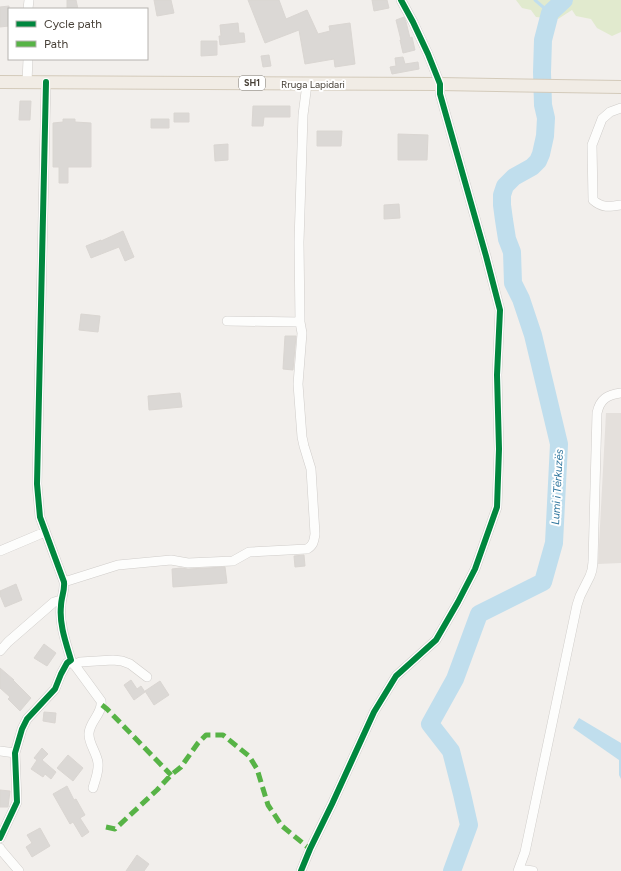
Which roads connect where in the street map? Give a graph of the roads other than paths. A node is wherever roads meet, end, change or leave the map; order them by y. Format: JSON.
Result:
{"nodes":[{"id":1,"x":401,"y":0,"type":"edge"},
{"id":2,"x":28,"y":60,"type":"edge"},
{"id":3,"x":0,"y":82,"type":"edge"},
{"id":4,"x":27,"y":82,"type":"junction"},
{"id":5,"x":46,"y":82,"type":"junction"},
{"id":6,"x":307,"y":84,"type":"junction"},
{"id":7,"x":440,"y":84,"type":"junction"},
{"id":8,"x":621,"y":86,"type":"edge"},
{"id":9,"x":621,"y":108,"type":"edge"},
{"id":10,"x":621,"y":205,"type":"edge"},
{"id":11,"x":227,"y":321,"type":"dead end"},
{"id":12,"x":300,"y":322,"type":"junction"},
{"id":13,"x":621,"y":393,"type":"edge"},
{"id":14,"x":45,"y":532,"type":"junction"},
{"id":15,"x":0,"y":551,"type":"edge"},
{"id":16,"x":64,"y":582,"type":"junction"},
{"id":17,"x":62,"y":600,"type":"junction"},
{"id":18,"x":0,"y":651,"type":"edge"},
{"id":19,"x":72,"y":662,"type":"junction"},
{"id":20,"x":147,"y":677,"type":"dead end"},
{"id":21,"x":0,"y":750,"type":"edge"},
{"id":22,"x":15,"y":753,"type":"junction"},
{"id":23,"x":93,"y":788,"type":"dead end"},
{"id":24,"x":0,"y":838,"type":"edge"},
{"id":25,"x":0,"y":848,"type":"edge"},
{"id":26,"x":519,"y":870,"type":"edge"},
{"id":27,"x":19,"y":871,"type":"edge"},
{"id":28,"x":301,"y":871,"type":"edge"},
{"id":29,"x":533,"y":871,"type":"edge"}],
"edges":[{"from":1,"to":7,"type":"street"},
{"from":2,"to":4,"type":"street"},
{"from":3,"to":4,"type":"main road","name":"Rruga Lapidari","number":"SH1"},
{"from":4,"to":5,"type":"main road","name":"Rruga Lapidari","number":"SH1"},
{"from":5,"to":6,"type":"main road","name":"Rruga Lapidari","number":"SH1"},
{"from":5,"to":14,"type":"street"},
{"from":6,"to":7,"type":"main road","name":"Rruga Lapidari","number":"SH1"},
{"from":6,"to":12,"type":"street"},
{"from":7,"to":8,"type":"main road","name":"Rruga Lapidari","number":"SH1"},
{"from":7,"to":28,"type":"street"},
{"from":9,"to":10,"type":"street"},
{"from":11,"to":12,"type":"street"},
{"from":12,"to":16,"type":"street"},
{"from":13,"to":26,"type":"street"},
{"from":14,"to":15,"type":"street"},
{"from":14,"to":16,"type":"street"},
{"from":16,"to":17,"type":"street"},
{"from":17,"to":18,"type":"street"},
{"from":17,"to":19,"type":"street"},
{"from":19,"to":20,"type":"street"},
{"from":19,"to":22,"type":"street"},
{"from":19,"to":23,"type":"street"},
{"from":21,"to":22,"type":"street"},
{"from":22,"to":24,"type":"street"},
{"from":25,"to":27,"type":"street"},
{"from":26,"to":29,"type":"street"}]}
